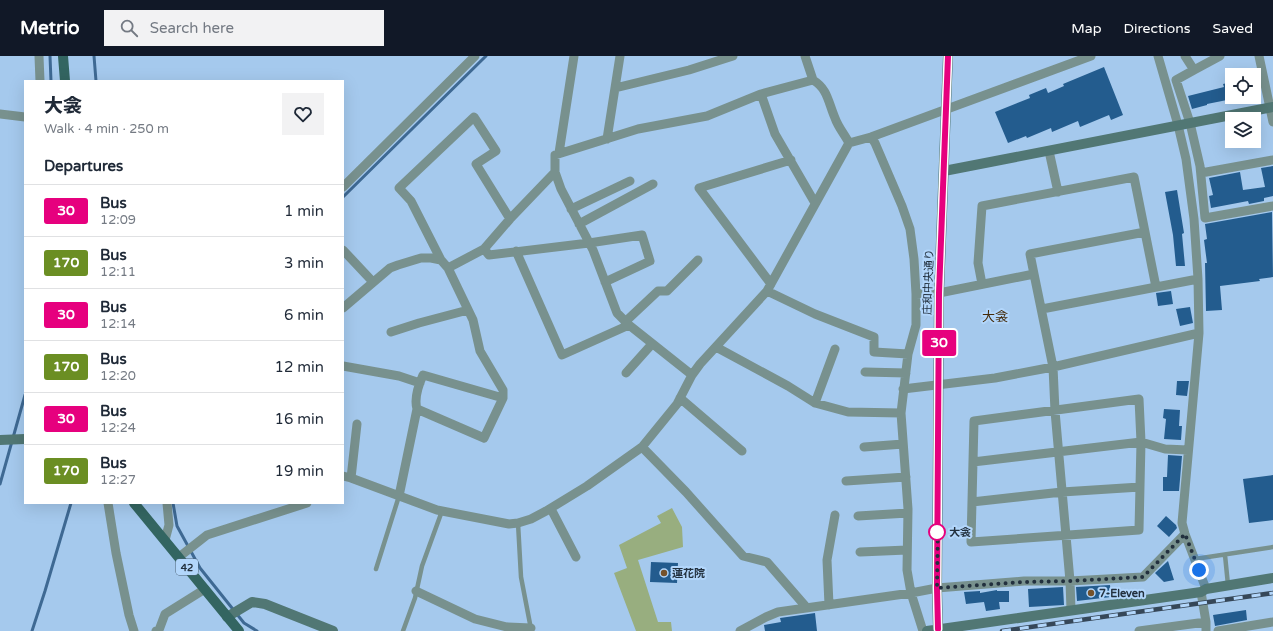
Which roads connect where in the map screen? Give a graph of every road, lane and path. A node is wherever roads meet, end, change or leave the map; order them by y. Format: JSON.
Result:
{"nodes":[{"id":1,"x":39,"y":56,"type":"edge"},
{"id":2,"x":63,"y":56,"type":"edge"},
{"id":3,"x":475,"y":56,"type":"edge"},
{"id":4,"x":574,"y":56,"type":"edge"},
{"id":5,"x":620,"y":56,"type":"edge"},
{"id":6,"x":733,"y":56,"type":"edge"},
{"id":7,"x":806,"y":56,"type":"edge"},
{"id":8,"x":948,"y":56,"type":"edge"},
{"id":9,"x":1091,"y":56,"type":"edge"},
{"id":10,"x":1158,"y":56,"type":"edge"},
{"id":11,"x":1185,"y":56,"type":"edge"},
{"id":12,"x":1220,"y":56,"type":"edge"},
{"id":13,"x":1259,"y":56,"type":"edge"},
{"id":14,"x":1194,"y":70,"type":"junction"},
{"id":15,"x":40,"y":80,"type":"edge"},
{"id":16,"x":64,"y":80,"type":"edge"},
{"id":17,"x":812,"y":80,"type":"junction"},
{"id":18,"x":615,"y":88,"type":"junction"},
{"id":19,"x":761,"y":94,"type":"junction"},
{"id":20,"x":1272,"y":107,"type":"edge"},
{"id":21,"x":946,"y":109,"type":"junction"},
{"id":22,"x":0,"y":114,"type":"edge"},
{"id":23,"x":24,"y":117,"type":"edge"},
{"id":24,"x":1273,"y":122,"type":"edge"},
{"id":25,"x":1190,"y":123,"type":"junction"},
{"id":26,"x":1178,"y":126,"type":"junction"},
{"id":27,"x":871,"y":137,"type":"junction"},
{"id":28,"x":606,"y":139,"type":"junction"},
{"id":29,"x":849,"y":143,"type":"junction"},
{"id":30,"x":1049,"y":151,"type":"junction"},
{"id":31,"x":559,"y":153,"type":"junction"},
{"id":32,"x":790,"y":160,"type":"junction"},
{"id":33,"x":1273,"y":160,"type":"edge"},
{"id":34,"x":944,"y":171,"type":"junction"},
{"id":35,"x":555,"y":172,"type":"junction"},
{"id":36,"x":1201,"y":173,"type":"junction"},
{"id":37,"x":630,"y":181,"type":"dead end"},
{"id":38,"x":653,"y":184,"type":"dead end"},
{"id":39,"x":344,"y":186,"type":"edge"},
{"id":40,"x":1058,"y":192,"type":"junction"},
{"id":41,"x":815,"y":204,"type":"junction"},
{"id":42,"x":1273,"y":206,"type":"edge"},
{"id":43,"x":571,"y":209,"type":"junction"},
{"id":44,"x":510,"y":219,"type":"junction"},
{"id":45,"x":580,"y":224,"type":"junction"},
{"id":46,"x":1145,"y":232,"type":"junction"},
{"id":47,"x":589,"y":243,"type":"junction"},
{"id":48,"x":484,"y":249,"type":"junction"},
{"id":49,"x":344,"y":251,"type":"edge"},
{"id":50,"x":516,"y":251,"type":"junction"},
{"id":51,"x":441,"y":260,"type":"junction"},
{"id":52,"x":698,"y":260,"type":"dead end"},
{"id":53,"x":448,"y":268,"type":"junction"},
{"id":54,"x":1034,"y":274,"type":"junction"},
{"id":55,"x":1198,"y":279,"type":"junction"},
{"id":56,"x":372,"y":282,"type":"junction"},
{"id":57,"x":605,"y":282,"type":"junction"},
{"id":58,"x":982,"y":284,"type":"junction"},
{"id":59,"x":1156,"y":286,"type":"junction"},
{"id":60,"x":769,"y":288,"type":"junction"},
{"id":61,"x":939,"y":293,"type":"junction"},
{"id":62,"x":916,"y":294,"type":"junction"},
{"id":63,"x":344,"y":307,"type":"edge"},
{"id":64,"x":1042,"y":309,"type":"junction"},
{"id":65,"x":468,"y":310,"type":"junction"},
{"id":66,"x":627,"y":324,"type":"junction"},
{"id":67,"x":391,"y":332,"type":"dead end"},
{"id":68,"x":1199,"y":333,"type":"junction"},
{"id":69,"x":652,"y":344,"type":"junction"},
{"id":70,"x":716,"y":347,"type":"junction"},
{"id":71,"x":835,"y":349,"type":"dead end"},
{"id":72,"x":908,"y":354,"type":"junction"},
{"id":73,"x":344,"y":366,"type":"edge"},
{"id":74,"x":1053,"y":367,"type":"junction"},
{"id":75,"x":866,"y":372,"type":"dead end"},
{"id":76,"x":626,"y":373,"type":"dead end"},
{"id":77,"x":906,"y":373,"type":"junction"},
{"id":78,"x":692,"y":375,"type":"junction"},
{"id":79,"x":420,"y":383,"type":"junction"},
{"id":80,"x":938,"y":384,"type":"junction"},
{"id":81,"x":903,"y":389,"type":"junction"},
{"id":82,"x":503,"y":398,"type":"junction"},
{"id":83,"x":680,"y":398,"type":"junction"},
{"id":84,"x":815,"y":403,"type":"junction"},
{"id":85,"x":417,"y":409,"type":"junction"},
{"id":86,"x":1055,"y":411,"type":"junction"},
{"id":87,"x":901,"y":413,"type":"junction"},
{"id":88,"x":357,"y":424,"type":"dead end"},
{"id":89,"x":24,"y":439,"type":"edge"},
{"id":90,"x":0,"y":441,"type":"edge"},
{"id":91,"x":1141,"y":442,"type":"junction"},
{"id":92,"x":903,"y":444,"type":"junction"},
{"id":93,"x":642,"y":447,"type":"junction"},
{"id":94,"x":864,"y":447,"type":"dead end"},
{"id":95,"x":1188,"y":450,"type":"junction"},
{"id":96,"x":742,"y":451,"type":"dead end"},
{"id":97,"x":1059,"y":452,"type":"junction"},
{"id":98,"x":973,"y":462,"type":"junction"},
{"id":99,"x":347,"y":477,"type":"edge"},
{"id":100,"x":906,"y":477,"type":"junction"},
{"id":101,"x":846,"y":481,"type":"dead end"},
{"id":102,"x":1140,"y":487,"type":"junction"},
{"id":103,"x":1062,"y":492,"type":"junction"},
{"id":104,"x":399,"y":496,"type":"junction"},
{"id":105,"x":972,"y":502,"type":"junction"},
{"id":106,"x":108,"y":504,"type":"edge"},
{"id":107,"x":135,"y":504,"type":"edge"},
{"id":108,"x":167,"y":504,"type":"edge"},
{"id":109,"x":304,"y":504,"type":"edge"},
{"id":110,"x":551,"y":509,"type":"junction"},
{"id":111,"x":442,"y":511,"type":"junction"},
{"id":112,"x":908,"y":513,"type":"junction"},
{"id":113,"x":835,"y":515,"type":"dead end"},
{"id":114,"x":858,"y":516,"type":"dead end"},
{"id":115,"x":518,"y":523,"type":"junction"},
{"id":116,"x":1185,"y":534,"type":"junction"},
{"id":117,"x":1066,"y":535,"type":"junction"},
{"id":118,"x":165,"y":540,"type":"junction"},
{"id":119,"x":1273,"y":547,"type":"edge"},
{"id":120,"x":907,"y":550,"type":"junction"},
{"id":121,"x":860,"y":552,"type":"dead end"},
{"id":122,"x":1224,"y":555,"type":"junction"},
{"id":123,"x":576,"y":556,"type":"dead end"},
{"id":124,"x":179,"y":557,"type":"junction"},
{"id":125,"x":1195,"y":559,"type":"junction"},
{"id":126,"x":376,"y":569,"type":"dead end"},
{"id":127,"x":1273,"y":578,"type":"edge"},
{"id":128,"x":1070,"y":581,"type":"junction"},
{"id":129,"x":1228,"y":585,"type":"junction"},
{"id":130,"x":937,"y":588,"type":"junction"},
{"id":131,"x":205,"y":589,"type":"junction"},
{"id":132,"x":1203,"y":590,"type":"junction"},
{"id":133,"x":416,"y":591,"type":"junction"},
{"id":134,"x":911,"y":593,"type":"junction"},
{"id":135,"x":829,"y":605,"type":"junction"},
{"id":136,"x":807,"y":608,"type":"junction"},
{"id":137,"x":1071,"y":610,"type":"junction"},
{"id":138,"x":227,"y":617,"type":"junction"},
{"id":139,"x":758,"y":621,"type":"junction"},
{"id":140,"x":1273,"y":622,"type":"edge"},
{"id":141,"x":1206,"y":626,"type":"edge"},
{"id":142,"x":532,"y":629,"type":"edge"},
{"id":143,"x":938,"y":629,"type":"junction"},
{"id":144,"x":134,"y":631,"type":"edge"},
{"id":145,"x":156,"y":631,"type":"edge"},
{"id":146,"x":239,"y":631,"type":"edge"},
{"id":147,"x":333,"y":631,"type":"edge"},
{"id":148,"x":403,"y":631,"type":"edge"},
{"id":149,"x":740,"y":631,"type":"edge"},
{"id":150,"x":760,"y":631,"type":"edge"},
{"id":151,"x":923,"y":631,"type":"edge"},
{"id":152,"x":927,"y":631,"type":"edge"},
{"id":153,"x":1139,"y":631,"type":"edge"},
{"id":154,"x":1224,"y":631,"type":"edge"}],
"edges":[{"from":1,"to":15,"type":"street"},
{"from":2,"to":16,"type":"main road"},
{"from":3,"to":39,"type":"street"},
{"from":4,"to":31,"type":"street"},
{"from":5,"to":18,"type":"street"},
{"from":6,"to":18,"type":"street"},
{"from":7,"to":17,"type":"street"},
{"from":8,"to":21,"type":"street","name":"庄和中央通り"},
{"from":9,"to":21,"type":"street"},
{"from":10,"to":26,"type":"street"},
{"from":11,"to":14,"type":"street"},
{"from":12,"to":14,"type":"street"},
{"from":13,"to":20,"type":"street"},
{"from":14,"to":25,"type":"street"},
{"from":17,"to":19,"type":"street"},
{"from":17,"to":29,"type":"street"},
{"from":18,"to":28,"type":"street"},
{"from":19,"to":28,"type":"street"},
{"from":19,"to":32,"type":"street"},
{"from":20,"to":24,"type":"street"},
{"from":20,"to":25,"type":"street"},
{"from":21,"to":27,"type":"street"},
{"from":21,"to":34,"type":"street","name":"庄和中央通り"},
{"from":22,"to":23,"type":"street"},
{"from":25,"to":26,"type":"street"},
{"from":25,"to":36,"type":"street"},
{"from":26,"to":30,"type":"street"},
{"from":26,"to":55,"type":"street"},
{"from":27,"to":29,"type":"street"},
{"from":27,"to":62,"type":"street"},
{"from":28,"to":31,"type":"street"},
{"from":29,"to":41,"type":"street"},
{"from":30,"to":34,"type":"street"},
{"from":30,"to":40,"type":"street"},
{"from":31,"to":35,"type":"street"},
{"from":32,"to":41,"type":"street"},
{"from":32,"to":60,"type":"street"},
{"from":33,"to":36,"type":"street"},
{"from":34,"to":61,"type":"street","name":"庄和中央通り"},
{"from":35,"to":43,"type":"street"},
{"from":35,"to":44,"type":"street"},
{"from":36,"to":42,"type":"street"},
{"from":37,"to":43,"type":"street"},
{"from":38,"to":45,"type":"street"},
{"from":40,"to":46,"type":"street"},
{"from":40,"to":58,"type":"street"},
{"from":41,"to":60,"type":"street"},
{"from":43,"to":45,"type":"street"},
{"from":44,"to":48,"type":"street"},
{"from":44,"to":51,"type":"street"},
{"from":45,"to":47,"type":"street"},
{"from":46,"to":54,"type":"street"},
{"from":46,"to":59,"type":"street"},
{"from":47,"to":50,"type":"street"},
{"from":47,"to":57,"type":"street"},
{"from":47,"to":57,"type":"street"},
{"from":48,"to":50,"type":"street"},
{"from":48,"to":53,"type":"street"},
{"from":49,"to":56,"type":"street"},
{"from":50,"to":66,"type":"street"},
{"from":51,"to":53,"type":"street"},
{"from":51,"to":56,"type":"street"},
{"from":52,"to":66,"type":"street"},
{"from":53,"to":65,"type":"street"},
{"from":54,"to":58,"type":"street"},
{"from":54,"to":64,"type":"street"},
{"from":55,"to":59,"type":"street"},
{"from":55,"to":68,"type":"street"},
{"from":56,"to":63,"type":"street"},
{"from":57,"to":66,"type":"street"},
{"from":58,"to":61,"type":"street"},
{"from":59,"to":64,"type":"street"},
{"from":60,"to":70,"type":"street"},
{"from":60,"to":72,"type":"street"},
{"from":61,"to":62,"type":"street"},
{"from":61,"to":80,"type":"street","name":"庄和中央通り"},
{"from":62,"to":72,"type":"street"},
{"from":64,"to":74,"type":"street"},
{"from":65,"to":67,"type":"street"},
{"from":65,"to":82,"type":"street"},
{"from":66,"to":69,"type":"street"},
{"from":68,"to":74,"type":"street"},
{"from":68,"to":95,"type":"street"},
{"from":69,"to":76,"type":"street"},
{"from":69,"to":78,"type":"street"},
{"from":70,"to":78,"type":"street"},
{"from":70,"to":84,"type":"street"},
{"from":71,"to":84,"type":"street"},
{"from":72,"to":77,"type":"street"},
{"from":73,"to":79,"type":"street"},
{"from":74,"to":80,"type":"street"},
{"from":74,"to":86,"type":"street"},
{"from":75,"to":77,"type":"street"},
{"from":77,"to":81,"type":"street"},
{"from":78,"to":83,"type":"street"},
{"from":79,"to":82,"type":"street"},
{"from":79,"to":85,"type":"street"},
{"from":80,"to":81,"type":"street"},
{"from":80,"to":130,"type":"street","name":"庄和中央通り"},
{"from":81,"to":87,"type":"street"},
{"from":82,"to":85,"type":"street"},
{"from":83,"to":93,"type":"street"},
{"from":83,"to":96,"type":"street"},
{"from":84,"to":87,"type":"street"},
{"from":85,"to":104,"type":"street"},
{"from":86,"to":91,"type":"street"},
{"from":86,"to":97,"type":"street"},
{"from":86,"to":98,"type":"street"},
{"from":87,"to":92,"type":"street"},
{"from":88,"to":99,"type":"street"},
{"from":89,"to":90,"type":"street"},
{"from":91,"to":95,"type":"street"},
{"from":91,"to":97,"type":"street"},
{"from":91,"to":102,"type":"street"},
{"from":92,"to":94,"type":"street"},
{"from":92,"to":100,"type":"street"},
{"from":93,"to":110,"type":"street"},
{"from":93,"to":136,"type":"street"},
{"from":95,"to":116,"type":"street"},
{"from":97,"to":98,"type":"street"},
{"from":97,"to":103,"type":"street"},
{"from":98,"to":105,"type":"street"},
{"from":99,"to":104,"type":"street"},
{"from":100,"to":101,"type":"street"},
{"from":100,"to":112,"type":"street"},
{"from":102,"to":103,"type":"street"},
{"from":102,"to":117,"type":"street"},
{"from":103,"to":105,"type":"street"},
{"from":103,"to":117,"type":"street"},
{"from":104,"to":111,"type":"street"},
{"from":104,"to":126,"type":"lane"},
{"from":105,"to":117,"type":"street"},
{"from":106,"to":144,"type":"street"},
{"from":107,"to":118,"type":"main road","number":"42"},
{"from":108,"to":118,"type":"street"},
{"from":109,"to":124,"type":"street"},
{"from":110,"to":115,"type":"street"},
{"from":110,"to":123,"type":"street"},
{"from":111,"to":115,"type":"street"},
{"from":111,"to":133,"type":"lane"},
{"from":112,"to":114,"type":"street"},
{"from":112,"to":120,"type":"street"},
{"from":113,"to":135,"type":"street"},
{"from":115,"to":142,"type":"lane"},
{"from":116,"to":125,"type":"street"},
{"from":116,"to":128,"type":"street"},
{"from":117,"to":128,"type":"street"},
{"from":118,"to":124,"type":"main road","number":"42"},
{"from":119,"to":122,"type":"lane"},
{"from":120,"to":121,"type":"street"},
{"from":120,"to":134,"type":"street"},
{"from":122,"to":125,"type":"lane"},
{"from":122,"to":129,"type":"lane"},
{"from":124,"to":131,"type":"main road","number":"42"},
{"from":125,"to":132,"type":"street"},
{"from":127,"to":129,"type":"street"},
{"from":128,"to":130,"type":"street"},
{"from":128,"to":137,"type":"street"},
{"from":129,"to":132,"type":"street"},
{"from":130,"to":134,"type":"street"},
{"from":130,"to":143,"type":"street","name":"庄和中央通り"},
{"from":131,"to":138,"type":"main road","number":"42"},
{"from":131,"to":145,"type":"street"},
{"from":132,"to":137,"type":"street"},
{"from":132,"to":141,"type":"street"},
{"from":133,"to":142,"type":"street"},
{"from":133,"to":148,"type":"lane"},
{"from":134,"to":135,"type":"street"},
{"from":134,"to":151,"type":"street"},
{"from":135,"to":136,"type":"street"},
{"from":136,"to":139,"type":"street"},
{"from":137,"to":143,"type":"street"},
{"from":138,"to":146,"type":"main road","number":"42"},
{"from":138,"to":147,"type":"street"},
{"from":139,"to":149,"type":"street"},
{"from":139,"to":150,"type":"street"},
{"from":140,"to":154,"type":"street"},
{"from":141,"to":153,"type":"street"},
{"from":143,"to":152,"type":"street"}]}
